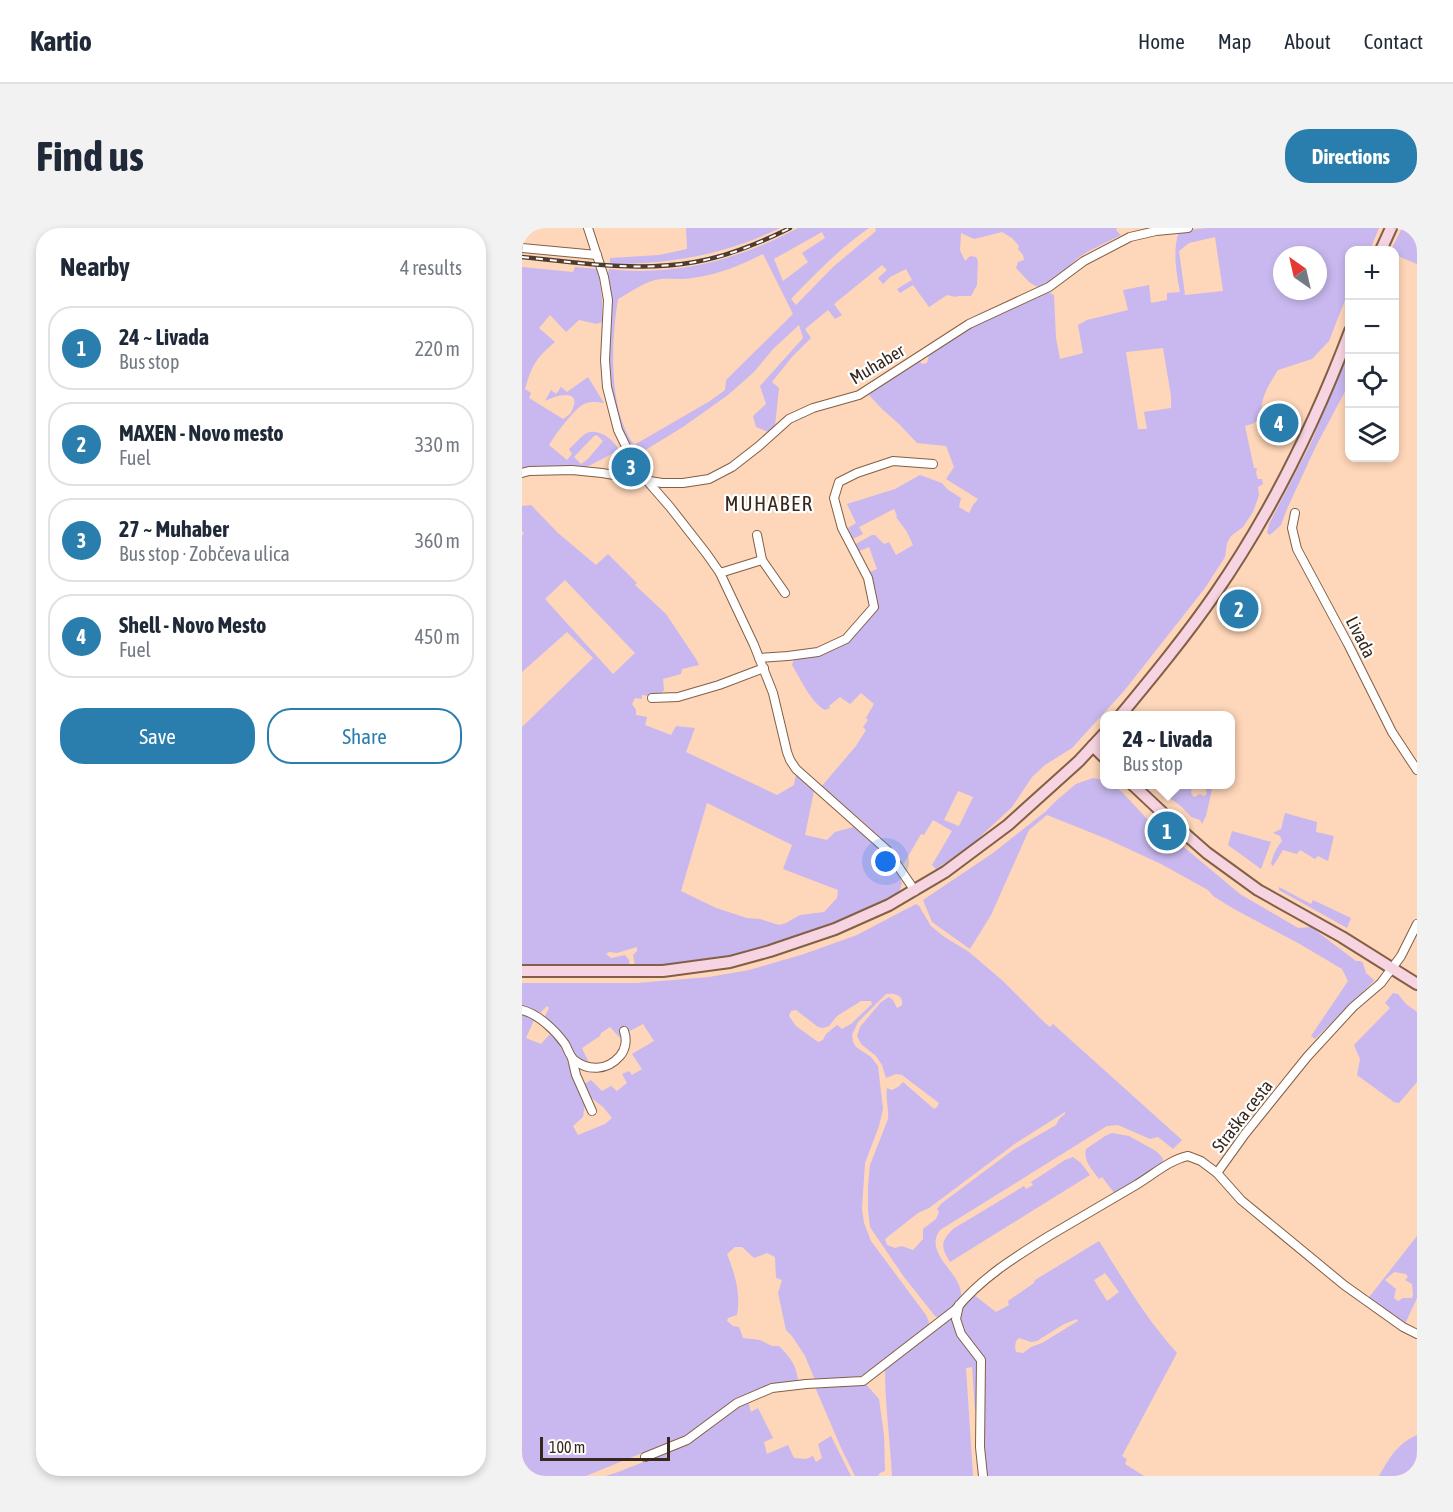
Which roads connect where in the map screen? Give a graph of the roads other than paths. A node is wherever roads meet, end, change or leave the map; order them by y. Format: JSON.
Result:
{"nodes":[{"id":1,"x":588,"y":228,"type":"edge"},
{"id":2,"x":1135,"y":228,"type":"edge"},
{"id":3,"x":1188,"y":228,"type":"edge"},
{"id":4,"x":1390,"y":231,"type":"edge"},
{"id":5,"x":1118,"y":243,"type":"junction"},
{"id":6,"x":1384,"y":246,"type":"edge"},
{"id":7,"x":522,"y":248,"type":"edge"},
{"id":8,"x":597,"y":255,"type":"junction"},
{"id":9,"x":1345,"y":343,"type":"edge"},
{"id":10,"x":933,"y":464,"type":"dead end"},
{"id":11,"x":522,"y":473,"type":"edge"},
{"id":12,"x":645,"y":479,"type":"junction"},
{"id":13,"x":1295,"y":513,"type":"dead end"},
{"id":14,"x":757,"y":535,"type":"dead end"},
{"id":15,"x":762,"y":560,"type":"junction"},
{"id":16,"x":720,"y":573,"type":"junction"},
{"id":17,"x":785,"y":593,"type":"dead end"},
{"id":18,"x":759,"y":658,"type":"junction"},
{"id":19,"x":764,"y":668,"type":"junction"},
{"id":20,"x":652,"y":698,"type":"dead end"},
{"id":21,"x":1124,"y":711,"type":"edge"},
{"id":22,"x":1100,"y":739,"type":"edge"},
{"id":23,"x":1094,"y":746,"type":"junction"},
{"id":24,"x":1100,"y":753,"type":"edge"},
{"id":25,"x":1417,"y":770,"type":"edge"},
{"id":26,"x":1137,"y":789,"type":"edge"},
{"id":27,"x":915,"y":891,"type":"junction"},
{"id":28,"x":1417,"y":924,"type":"edge"},
{"id":29,"x":1392,"y":968,"type":"junction"},
{"id":30,"x":522,"y":971,"type":"edge"},
{"id":31,"x":1417,"y":984,"type":"edge"},
{"id":32,"x":522,"y":1010,"type":"edge"},
{"id":33,"x":624,"y":1030,"type":"dead end"},
{"id":34,"x":572,"y":1058,"type":"junction"},
{"id":35,"x":592,"y":1111,"type":"dead end"},
{"id":36,"x":1217,"y":1173,"type":"junction"},
{"id":37,"x":959,"y":1305,"type":"junction"},
{"id":38,"x":1417,"y":1334,"type":"edge"},
{"id":39,"x":645,"y":1457,"type":"dead end"},
{"id":40,"x":983,"y":1476,"type":"edge"}],
"edges":[{"from":1,"to":8,"type":"street"},
{"from":2,"to":5,"type":"street","name":"Muhaber"},
{"from":3,"to":5,"type":"street","name":"Muhaber"},
{"from":4,"to":6,"type":"street"},
{"from":5,"to":12,"type":"street","name":"Muhaber"},
{"from":7,"to":8,"type":"street"},
{"from":8,"to":12,"type":"street"},
{"from":9,"to":21,"type":"street"},
{"from":10,"to":18,"type":"street"},
{"from":11,"to":12,"type":"street","name":"Muhaber"},
{"from":12,"to":16,"type":"street"},
{"from":13,"to":25,"type":"street","name":"Livada"},
{"from":14,"to":15,"type":"street"},
{"from":15,"to":16,"type":"street"},
{"from":15,"to":17,"type":"street"},
{"from":16,"to":18,"type":"street"},
{"from":18,"to":19,"type":"street"},
{"from":19,"to":20,"type":"street"},
{"from":19,"to":27,"type":"street"},
{"from":22,"to":23,"type":"street"},
{"from":23,"to":24,"type":"street"},
{"from":23,"to":27,"type":"street"},
{"from":26,"to":29,"type":"street"},
{"from":27,"to":30,"type":"street"},
{"from":28,"to":29,"type":"street"},
{"from":29,"to":31,"type":"street"},
{"from":29,"to":36,"type":"street","name":"Straška cesta"},
{"from":32,"to":34,"type":"street"},
{"from":33,"to":34,"type":"street"},
{"from":34,"to":35,"type":"street"},
{"from":36,"to":37,"type":"street"},
{"from":36,"to":38,"type":"street","name":"Straška cesta"},
{"from":37,"to":39,"type":"street"},
{"from":37,"to":40,"type":"street"}]}
